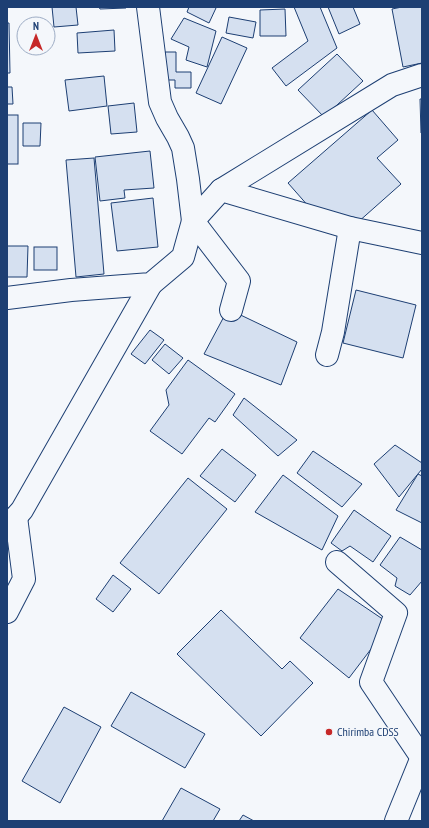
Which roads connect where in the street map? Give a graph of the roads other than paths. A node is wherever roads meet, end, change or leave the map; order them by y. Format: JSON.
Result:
{"nodes":[{"id":1,"x":148,"y":7,"type":"edge"},
{"id":2,"x":422,"y":75,"type":"edge"},
{"id":3,"x":221,"y":190,"type":"junction"},
{"id":4,"x":193,"y":221,"type":"junction"},
{"id":5,"x":350,"y":228,"type":"junction"},
{"id":6,"x":422,"y":243,"type":"edge"},
{"id":7,"x":151,"y":284,"type":"junction"},
{"id":8,"x":7,"y":298,"type":"edge"},
{"id":9,"x":231,"y":310,"type":"dead end"},
{"id":10,"x":328,"y":355,"type":"dead end"},
{"id":11,"x":12,"y":522,"type":"edge"},
{"id":12,"x":337,"y":562,"type":"dead end"},
{"id":13,"x":7,"y":612,"type":"edge"},
{"id":14,"x":422,"y":757,"type":"edge"},
{"id":15,"x":396,"y":821,"type":"edge"}],
"edges":[{"from":1,"to":4,"type":"street"},
{"from":2,"to":3,"type":"street"},
{"from":3,"to":4,"type":"street"},
{"from":3,"to":5,"type":"street"},
{"from":4,"to":7,"type":"street"},
{"from":4,"to":9,"type":"street"},
{"from":5,"to":6,"type":"street"},
{"from":5,"to":10,"type":"street"},
{"from":7,"to":8,"type":"street"},
{"from":7,"to":11,"type":"street"},
{"from":11,"to":13,"type":"street"},
{"from":12,"to":14,"type":"street"},
{"from":14,"to":15,"type":"street"}]}
